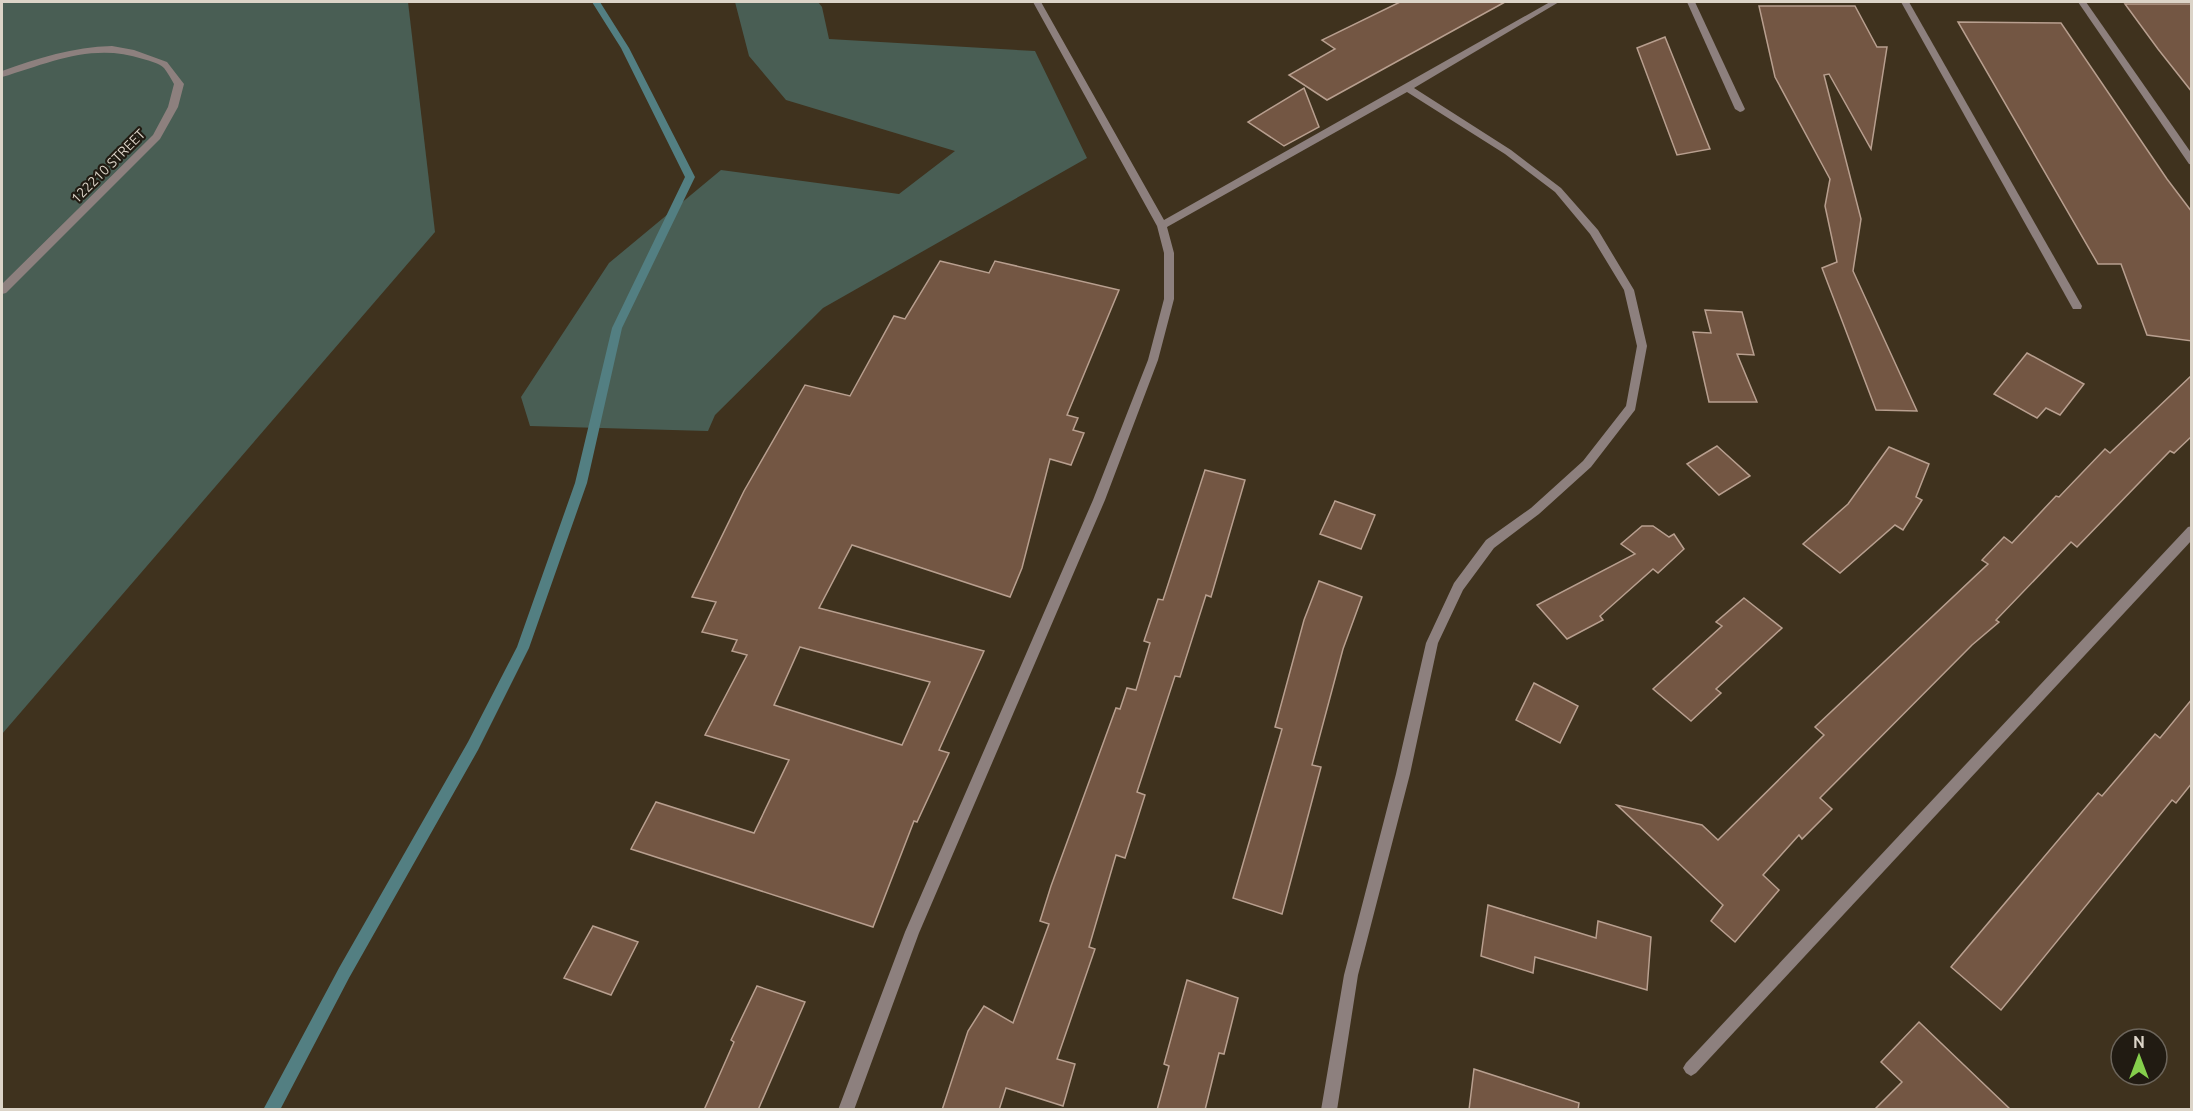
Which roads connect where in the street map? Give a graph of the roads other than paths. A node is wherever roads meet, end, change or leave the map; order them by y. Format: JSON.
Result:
{"nodes":[{"id":1,"x":1037,"y":2,"type":"edge"},
{"id":2,"x":1555,"y":2,"type":"edge"},
{"id":3,"x":1691,"y":2,"type":"edge"},
{"id":4,"x":1905,"y":2,"type":"edge"},
{"id":5,"x":2082,"y":2,"type":"edge"},
{"id":6,"x":2,"y":74,"type":"edge"},
{"id":7,"x":1407,"y":88,"type":"junction"},
{"id":8,"x":1740,"y":109,"type":"dead end"},
{"id":9,"x":2192,"y":162,"type":"edge"},
{"id":10,"x":1162,"y":225,"type":"junction"},
{"id":11,"x":2,"y":290,"type":"edge"},
{"id":12,"x":2077,"y":306,"type":"dead end"},
{"id":13,"x":2192,"y":531,"type":"edge"},
{"id":14,"x":1691,"y":1068,"type":"dead end"},
{"id":15,"x":846,"y":1110,"type":"edge"},
{"id":16,"x":1329,"y":1110,"type":"edge"}],
"edges":[{"from":1,"to":10,"type":"street"},
{"from":2,"to":7,"type":"street"},
{"from":3,"to":8,"type":"street"},
{"from":4,"to":12,"type":"street"},
{"from":5,"to":9,"type":"street"},
{"from":6,"to":11,"type":"street","name":"122210 STREET"},
{"from":7,"to":10,"type":"street"},
{"from":7,"to":16,"type":"street"},
{"from":10,"to":15,"type":"street"},
{"from":13,"to":14,"type":"street"}]}
